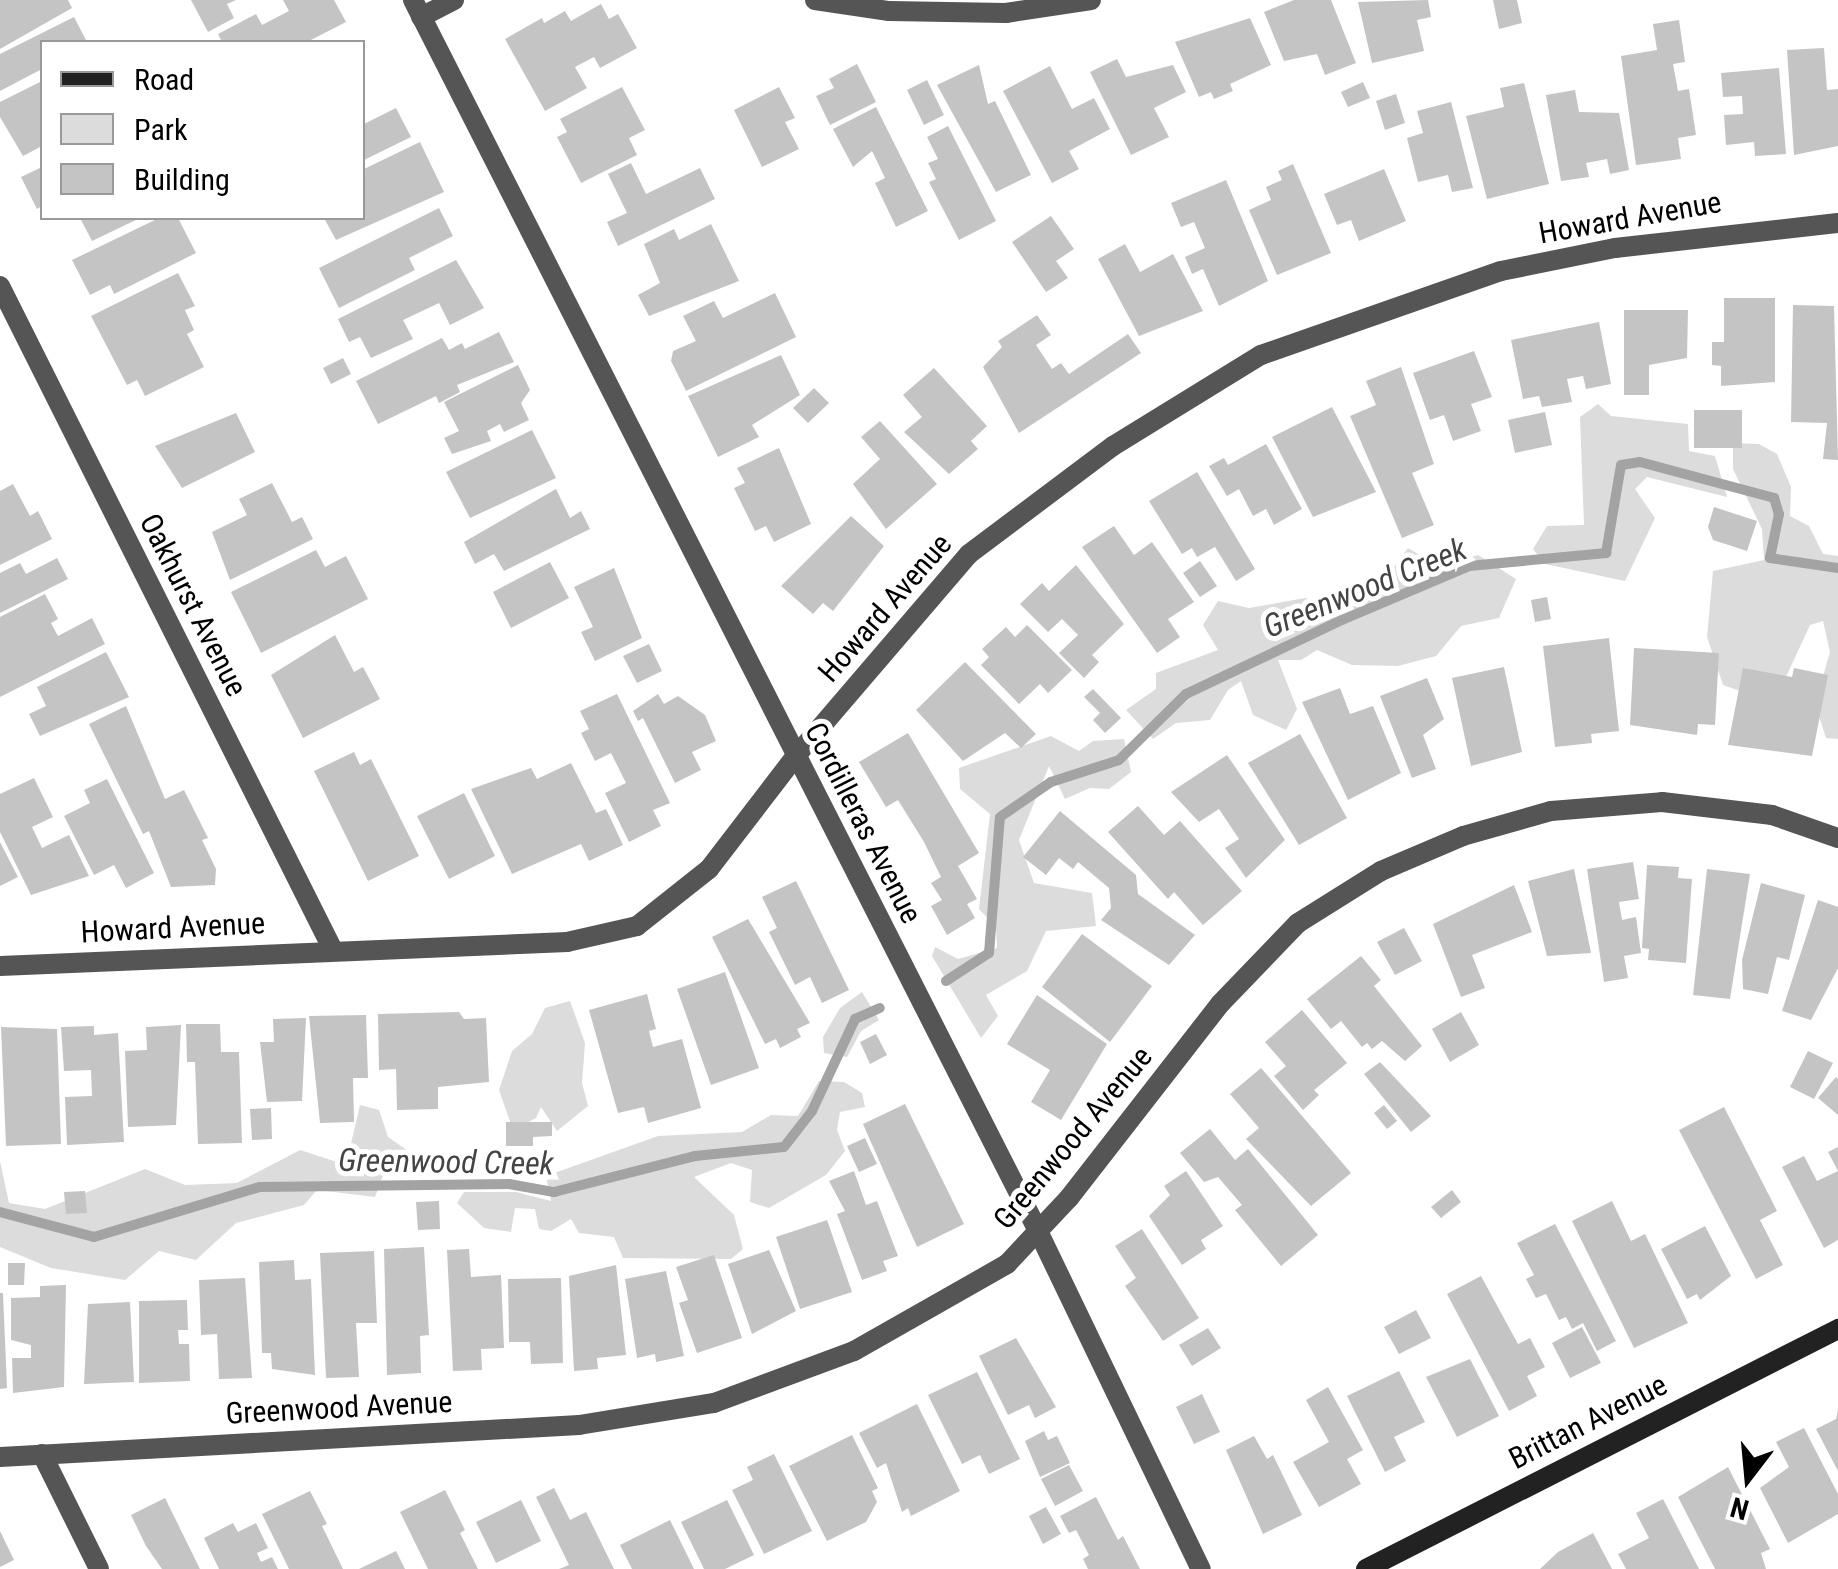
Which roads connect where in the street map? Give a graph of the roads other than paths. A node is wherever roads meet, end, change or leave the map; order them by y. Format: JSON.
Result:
{"nodes":[{"id":1,"x":454,"y":0,"type":"edge"},
{"id":2,"x":815,"y":0,"type":"edge"},
{"id":3,"x":1090,"y":0,"type":"edge"},
{"id":4,"x":416,"y":9,"type":"edge"},
{"id":5,"x":1838,"y":223,"type":"edge"},
{"id":6,"x":0,"y":286,"type":"edge"},
{"id":7,"x":795,"y":757,"type":"junction"},
{"id":8,"x":1838,"y":838,"type":"edge"},
{"id":9,"x":333,"y":950,"type":"junction"},
{"id":10,"x":0,"y":966,"type":"edge"},
{"id":11,"x":1038,"y":1232,"type":"junction"},
{"id":12,"x":1838,"y":1329,"type":"edge"},
{"id":13,"x":42,"y":1454,"type":"junction"},
{"id":14,"x":0,"y":1457,"type":"edge"},
{"id":15,"x":99,"y":1569,"type":"edge"},
{"id":16,"x":1201,"y":1569,"type":"edge"},
{"id":17,"x":1366,"y":1569,"type":"edge"}],
"edges":[{"from":1,"to":4,"type":"street"},
{"from":2,"to":3,"type":"street"},
{"from":4,"to":7,"type":"street","name":"Cordilleras Avenue"},
{"from":5,"to":7,"type":"street","name":"Howard Avenue"},
{"from":6,"to":9,"type":"street","name":"Oakhurst Avenue"},
{"from":7,"to":9,"type":"street","name":"Howard Avenue"},
{"from":7,"to":11,"type":"street","name":"Cordilleras Avenue"},
{"from":8,"to":11,"type":"street","name":"Greenwood Avenue"},
{"from":9,"to":10,"type":"street","name":"Howard Avenue"},
{"from":11,"to":13,"type":"street","name":"Greenwood Avenue"},
{"from":11,"to":16,"type":"street","name":"Cordilleras Avenue"},
{"from":12,"to":17,"type":"main road","name":"Brittan Avenue"},
{"from":13,"to":14,"type":"street","name":"Greenwood Avenue"},
{"from":13,"to":15,"type":"street"}]}
